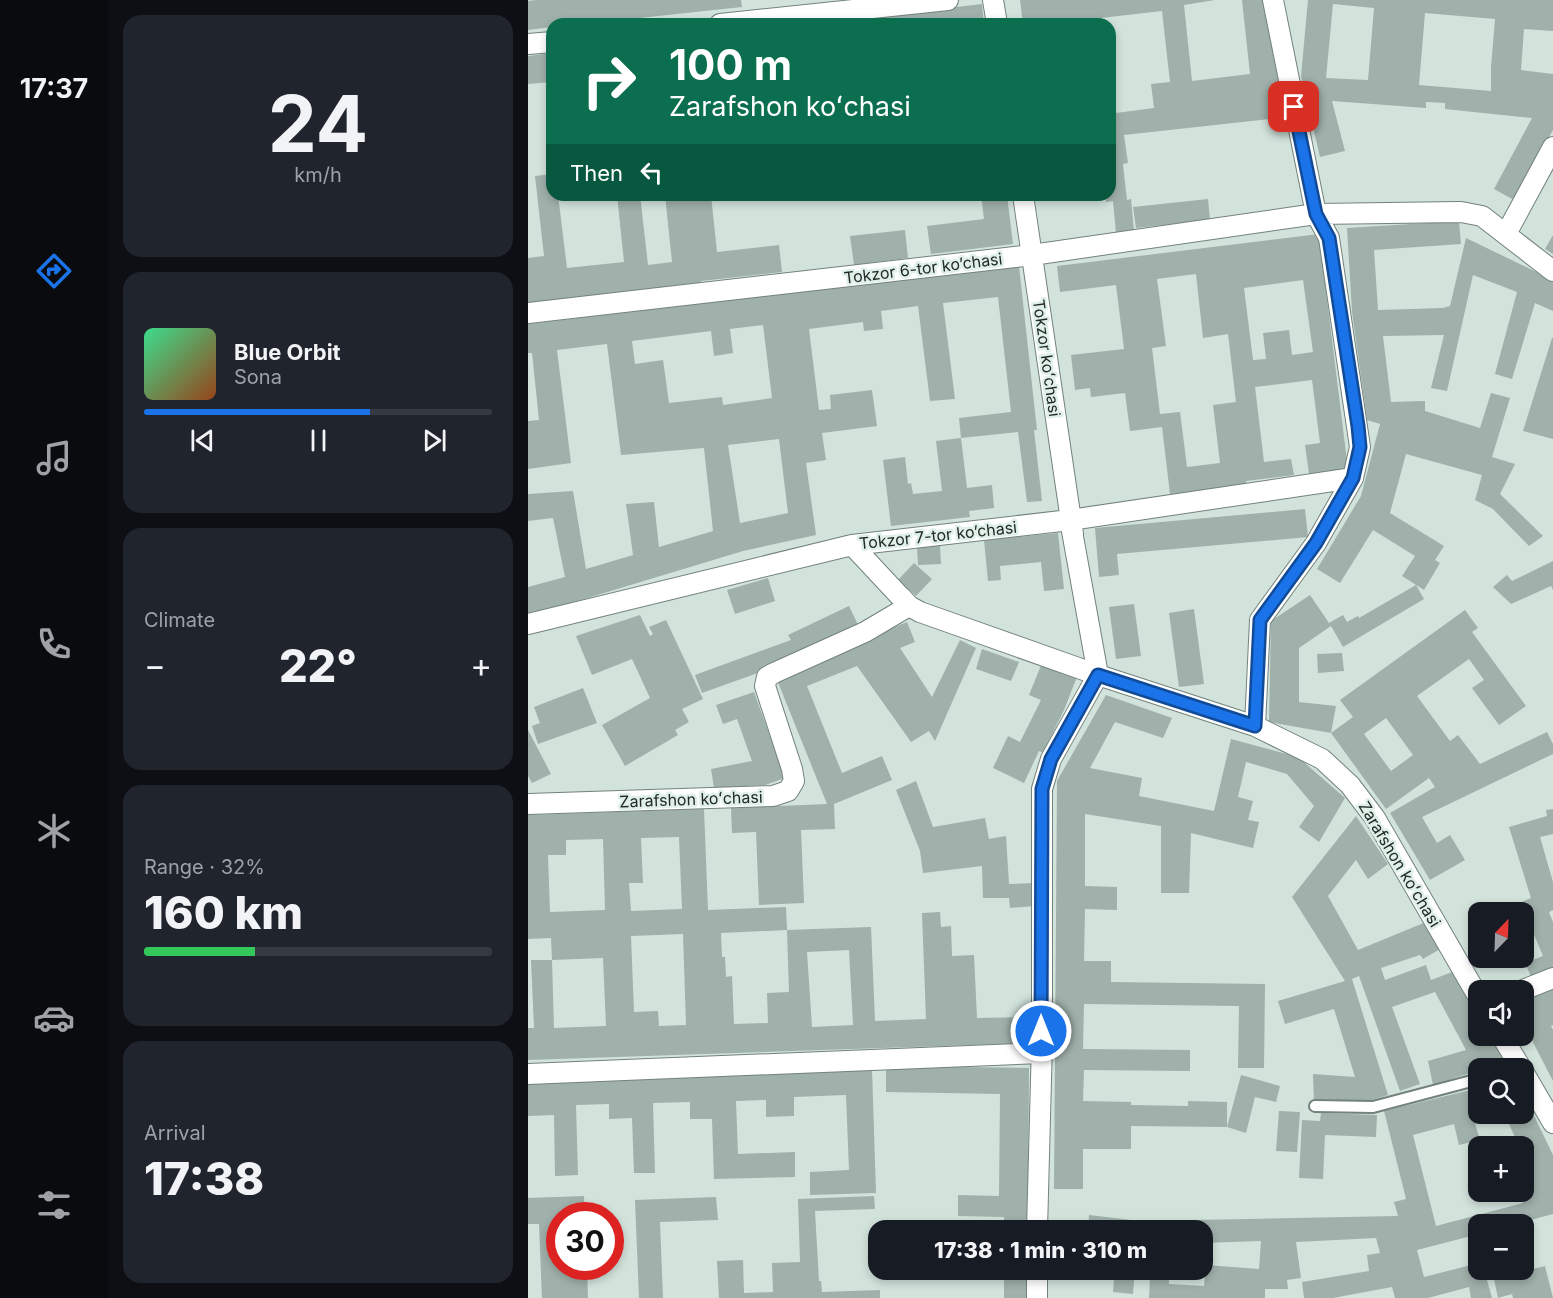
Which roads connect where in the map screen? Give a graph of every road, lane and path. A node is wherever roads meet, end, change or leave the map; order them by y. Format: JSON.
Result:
{"nodes":[{"id":1,"x":948,"y":0,"type":"edge"},
{"id":2,"x":993,"y":0,"type":"edge"},
{"id":3,"x":1273,"y":0,"type":"edge"},
{"id":4,"x":777,"y":18,"type":"edge"},
{"id":5,"x":996,"y":18,"type":"edge"},
{"id":6,"x":546,"y":42,"type":"edge"},
{"id":7,"x":528,"y":44,"type":"edge"},
{"id":8,"x":1553,"y":147,"type":"edge"},
{"id":9,"x":1024,"y":201,"type":"edge"},
{"id":10,"x":1316,"y":214,"type":"junction"},
{"id":11,"x":1506,"y":234,"type":"junction"},
{"id":12,"x":1032,"y":255,"type":"junction"},
{"id":13,"x":1553,"y":271,"type":"edge"},
{"id":14,"x":528,"y":313,"type":"edge"},
{"id":15,"x":1353,"y":478,"type":"junction"},
{"id":16,"x":1070,"y":520,"type":"junction"},
{"id":17,"x":852,"y":545,"type":"junction"},
{"id":18,"x":909,"y":606,"type":"junction"},
{"id":19,"x":528,"y":624,"type":"edge"},
{"id":20,"x":1098,"y":675,"type":"junction"},
{"id":21,"x":1255,"y":726,"type":"junction"},
{"id":22,"x":528,"y":804,"type":"edge"},
{"id":23,"x":1553,"y":978,"type":"edge"},
{"id":24,"x":1469,"y":980,"type":"edge"},
{"id":25,"x":1534,"y":986,"type":"edge"},
{"id":26,"x":1042,"y":1053,"type":"junction"},
{"id":27,"x":528,"y":1074,"type":"edge"},
{"id":28,"x":1468,"y":1082,"type":"edge"},
{"id":29,"x":1534,"y":1091,"type":"edge"},
{"id":30,"x":1315,"y":1106,"type":"dead end"},
{"id":31,"x":1553,"y":1123,"type":"edge"},
{"id":32,"x":1037,"y":1220,"type":"edge"},
{"id":33,"x":1037,"y":1280,"type":"edge"},
{"id":34,"x":1037,"y":1298,"type":"edge"}],
"edges":[{"from":1,"to":4,"type":"street"},
{"from":2,"to":5,"type":"street"},
{"from":3,"to":10,"type":"street"},
{"from":6,"to":7,"type":"street"},
{"from":8,"to":11,"type":"street"},
{"from":9,"to":12,"type":"street","name":"Tokzor koʻchasi"},
{"from":10,"to":11,"type":"street","name":"Tokzor 6-tor koʼchasi"},
{"from":10,"to":12,"type":"street","name":"Tokzor 6-tor koʼchasi"},
{"from":10,"to":15,"type":"street"},
{"from":11,"to":13,"type":"street","name":"Tokzor 6-tor koʼchasi"},
{"from":12,"to":14,"type":"street","name":"Tokzor 6-tor koʼchasi"},
{"from":12,"to":16,"type":"street","name":"Tokzor koʻchasi"},
{"from":15,"to":16,"type":"street","name":"Tokzor 7-tor koʼchasi"},
{"from":15,"to":21,"type":"street"},
{"from":16,"to":17,"type":"street","name":"Tokzor 7-tor koʼchasi"},
{"from":16,"to":20,"type":"street"},
{"from":17,"to":18,"type":"street"},
{"from":17,"to":19,"type":"street","name":"Tokzor 7-tor koʼchasi"},
{"from":18,"to":20,"type":"street","name":"Zarafshon koʻchasi"},
{"from":18,"to":22,"type":"street","name":"Zarafshon koʻchasi"},
{"from":20,"to":21,"type":"street","name":"Zarafshon koʻchasi"},
{"from":20,"to":26,"type":"street"},
{"from":21,"to":24,"type":"street","name":"Zarafshon koʻchasi"},
{"from":23,"to":25,"type":"street"},
{"from":26,"to":27,"type":"street"},
{"from":26,"to":32,"type":"street"},
{"from":28,"to":30,"type":"lane"},
{"from":29,"to":31,"type":"street"},
{"from":33,"to":34,"type":"street"}]}
